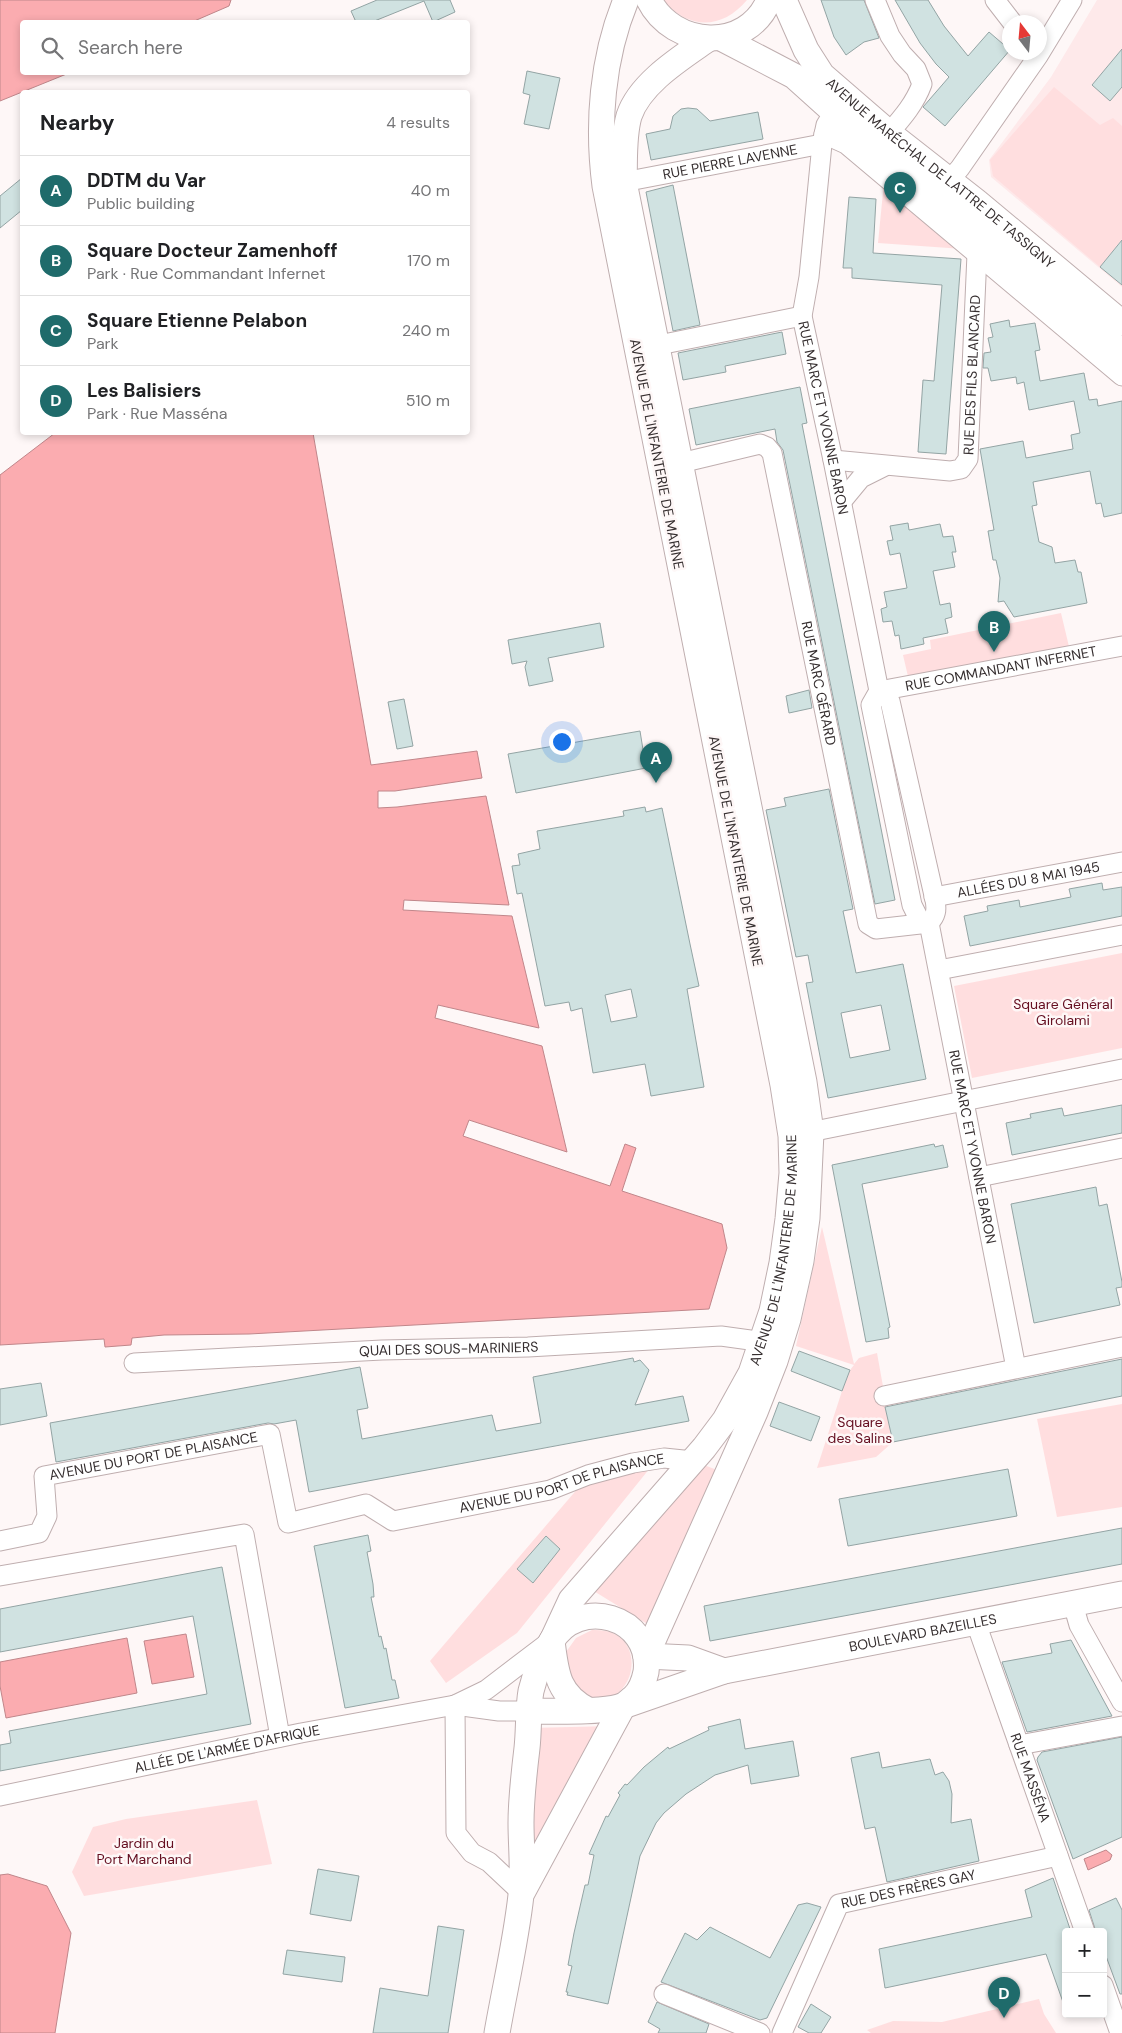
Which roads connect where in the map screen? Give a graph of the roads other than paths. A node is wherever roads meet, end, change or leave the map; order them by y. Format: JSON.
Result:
{"nodes":[{"id":1,"x":626,"y":0,"type":"edge"},
{"id":2,"x":649,"y":0,"type":"edge"},
{"id":3,"x":769,"y":0,"type":"edge"},
{"id":4,"x":784,"y":0,"type":"edge"},
{"id":5,"x":875,"y":0,"type":"edge"},
{"id":6,"x":995,"y":0,"type":"edge"},
{"id":7,"x":1072,"y":0,"type":"edge"},
{"id":8,"x":1007,"y":15,"type":"edge"},
{"id":9,"x":714,"y":38,"type":"junction"},
{"id":10,"x":1047,"y":38,"type":"edge"},
{"id":11,"x":1032,"y":60,"type":"edge"},
{"id":12,"x":826,"y":130,"type":"junction"},
{"id":13,"x":888,"y":133,"type":"junction"},
{"id":14,"x":904,"y":170,"type":"junction"},
{"id":15,"x":949,"y":181,"type":"junction"},
{"id":16,"x":614,"y":184,"type":"junction"},
{"id":17,"x":980,"y":245,"type":"junction"},
{"id":18,"x":802,"y":316,"type":"junction"},
{"id":19,"x":1122,"y":323,"type":"edge"},
{"id":20,"x":648,"y":347,"type":"junction"},
{"id":21,"x":1122,"y":352,"type":"edge"},
{"id":22,"x":1122,"y":376,"type":"edge"},
{"id":23,"x":833,"y":460,"type":"junction"},
{"id":24,"x":681,"y":463,"type":"junction"},
{"id":25,"x":886,"y":466,"type":"junction"},
{"id":26,"x":842,"y":502,"type":"junction"},
{"id":27,"x":1122,"y":646,"type":"edge"},
{"id":28,"x":879,"y":691,"type":"junction"},
{"id":29,"x":1122,"y":862,"type":"edge"},
{"id":30,"x":934,"y":897,"type":"junction"},
{"id":31,"x":929,"y":923,"type":"junction"},
{"id":32,"x":1122,"y":935,"type":"edge"},
{"id":33,"x":939,"y":970,"type":"junction"},
{"id":34,"x":1122,"y":1069,"type":"edge"},
{"id":35,"x":963,"y":1101,"type":"junction"},
{"id":36,"x":801,"y":1134,"type":"junction"},
{"id":37,"x":1122,"y":1148,"type":"edge"},
{"id":38,"x":979,"y":1177,"type":"junction"},
{"id":39,"x":762,"y":1345,"type":"junction"},
{"id":40,"x":1122,"y":1347,"type":"edge"},
{"id":41,"x":134,"y":1363,"type":"dead end"},
{"id":42,"x":1016,"y":1368,"type":"junction"},
{"id":43,"x":884,"y":1396,"type":"dead end"},
{"id":44,"x":693,"y":1462,"type":"junction"},
{"id":45,"x":0,"y":1541,"type":"edge"},
{"id":46,"x":0,"y":1576,"type":"edge"},
{"id":47,"x":1122,"y":1594,"type":"edge"},
{"id":48,"x":1073,"y":1604,"type":"junction"},
{"id":49,"x":664,"y":1617,"type":"junction"},
{"id":50,"x":976,"y":1623,"type":"junction"},
{"id":51,"x":552,"y":1640,"type":"junction"},
{"id":52,"x":646,"y":1656,"type":"junction"},
{"id":53,"x":688,"y":1658,"type":"junction"},
{"id":54,"x":724,"y":1671,"type":"junction"},
{"id":55,"x":1122,"y":1702,"type":"edge"},
{"id":56,"x":455,"y":1705,"type":"junction"},
{"id":57,"x":623,"y":1706,"type":"junction"},
{"id":58,"x":588,"y":1710,"type":"junction"},
{"id":59,"x":530,"y":1711,"type":"junction"},
{"id":60,"x":1122,"y":1726,"type":"edge"},
{"id":61,"x":280,"y":1737,"type":"junction"},
{"id":62,"x":1019,"y":1745,"type":"junction"},
{"id":63,"x":0,"y":1796,"type":"edge"},
{"id":64,"x":1058,"y":1856,"type":"junction"},
{"id":65,"x":522,"y":1894,"type":"junction"},
{"id":66,"x":1084,"y":1928,"type":"edge"},
{"id":67,"x":664,"y":1994,"type":"dead end"},
{"id":68,"x":1107,"y":1996,"type":"edge"},
{"id":69,"x":497,"y":2033,"type":"edge"},
{"id":70,"x":760,"y":2033,"type":"edge"},
{"id":71,"x":782,"y":2033,"type":"edge"},
{"id":72,"x":1120,"y":2033,"type":"edge"}],
"edges":[{"from":1,"to":16,"type":"main road","name":"AVENUE DE L'INFANTERIE DE MARINE"},
{"from":2,"to":9,"type":"main road","name":"AVENUE MARÉCHAL DE LATTRE DE TASSIGNY"},
{"from":3,"to":9,"type":"main road","name":"AVENUE DE L'INFANTERIE DE MARINE"},
{"from":4,"to":13,"type":"main road","name":"AVENUE MARÉCHAL DE LATTRE DE TASSIGNY"},
{"from":5,"to":13,"type":"street"},
{"from":6,"to":8,"type":"street"},
{"from":7,"to":10,"type":"street"},
{"from":9,"to":12,"type":"main road","name":"AVENUE MARÉCHAL DE LATTRE DE TASSIGNY"},
{"from":9,"to":16,"type":"main road","name":"AVENUE DE L'INFANTERIE DE MARINE"},
{"from":11,"to":15,"type":"street"},
{"from":12,"to":14,"type":"main road","name":"AVENUE MARÉCHAL DE LATTRE DE TASSIGNY"},
{"from":12,"to":16,"type":"street","name":"RUE PIERRE LAVENNE"},
{"from":12,"to":17,"type":"street"},
{"from":12,"to":18,"type":"street","name":"RUE MARC ET YVONNE BARON"},
{"from":13,"to":15,"type":"main road","name":"AVENUE MARÉCHAL DE LATTRE DE TASSIGNY"},
{"from":14,"to":15,"type":"street"},
{"from":14,"to":17,"type":"main road","name":"AVENUE MARÉCHAL DE LATTRE DE TASSIGNY"},
{"from":15,"to":19,"type":"main road","name":"AVENUE MARÉCHAL DE LATTRE DE TASSIGNY"},
{"from":16,"to":20,"type":"main road","name":"AVENUE DE L'INFANTERIE DE MARINE"},
{"from":17,"to":21,"type":"main road","name":"AVENUE MARÉCHAL DE LATTRE DE TASSIGNY"},
{"from":17,"to":22,"type":"street"},
{"from":17,"to":25,"type":"street","name":"RUE DES FILS BLANCARD"},
{"from":18,"to":20,"type":"street"},
{"from":18,"to":23,"type":"street","name":"RUE MARC ET YVONNE BARON"},
{"from":20,"to":24,"type":"main road","name":"AVENUE DE L'INFANTERIE DE MARINE"},
{"from":23,"to":25,"type":"street","name":"RUE DES FILS BLANCARD"},
{"from":23,"to":26,"type":"street","name":"RUE MARC ET YVONNE BARON"},
{"from":24,"to":31,"type":"street","name":"RUE MARC GÉRARD"},
{"from":24,"to":36,"type":"main road","name":"AVENUE DE L'INFANTERIE DE MARINE"},
{"from":25,"to":26,"type":"street"},
{"from":26,"to":28,"type":"street","name":"RUE MARC ET YVONNE BARON"},
{"from":27,"to":28,"type":"street","name":"RUE COMMANDANT INFERNET"},
{"from":28,"to":30,"type":"street","name":"RUE MARC ET YVONNE BARON"},
{"from":28,"to":31,"type":"street","name":"RUE MARC ET YVONNE BARON"},
{"from":29,"to":30,"type":"street","name":"ALLÉES DU 8 MAI 1945"},
{"from":30,"to":31,"type":"street","name":"RUE MARC ET YVONNE BARON"},
{"from":31,"to":33,"type":"street","name":"RUE MARC ET YVONNE BARON"},
{"from":32,"to":33,"type":"street"},
{"from":33,"to":35,"type":"street","name":"RUE MARC ET YVONNE BARON"},
{"from":34,"to":35,"type":"street"},
{"from":35,"to":36,"type":"street"},
{"from":35,"to":38,"type":"street","name":"RUE MARC ET YVONNE BARON"},
{"from":36,"to":39,"type":"main road","name":"AVENUE DE L'INFANTERIE DE MARINE"},
{"from":36,"to":49,"type":"main road","name":"AVENUE DE L'INFANTERIE DE MARINE"},
{"from":37,"to":38,"type":"street"},
{"from":38,"to":42,"type":"street","name":"RUE MARC ET YVONNE BARON"},
{"from":39,"to":41,"type":"street","name":"QUAI DES SOUS-MARINIERS"},
{"from":39,"to":44,"type":"main road","name":"AVENUE DE L'INFANTERIE DE MARINE"},
{"from":40,"to":42,"type":"street"},
{"from":42,"to":43,"type":"street"},
{"from":44,"to":45,"type":"street","name":"AVENUE DU PORT DE PLAISANCE"},
{"from":44,"to":51,"type":"main road","name":"AVENUE DE L'INFANTERIE DE MARINE"},
{"from":46,"to":61,"type":"street"},
{"from":47,"to":48,"type":"main road","name":"BOULEVARD BAZEILLES"},
{"from":48,"to":50,"type":"main road","name":"BOULEVARD BAZEILLES"},
{"from":48,"to":55,"type":"street"},
{"from":49,"to":52,"type":"main road","name":"AVENUE DE L'INFANTERIE DE MARINE"},
{"from":49,"to":53,"type":"main road"},
{"from":50,"to":54,"type":"main road","name":"BOULEVARD BAZEILLES"},
{"from":50,"to":62,"type":"street","name":"RUE MASSÉNA"},
{"from":51,"to":52,"type":"main road"},
{"from":51,"to":56,"type":"street","name":"ALLÉE DE L'ARMÉE D'AFRIQUE"},
{"from":51,"to":58,"type":"main road"},
{"from":51,"to":59,"type":"main road","name":"AVENUE DE L'INFANTERIE DE MARINE"},
{"from":52,"to":53,"type":"main road"},
{"from":52,"to":57,"type":"main road"},
{"from":53,"to":54,"type":"main road"},
{"from":54,"to":57,"type":"main road","name":"BOULEVARD BAZEILLES"},
{"from":56,"to":59,"type":"street","name":"ALLÉE DE L'ARMÉE D'AFRIQUE"},
{"from":56,"to":61,"type":"street","name":"ALLÉE DE L'ARMÉE D'AFRIQUE"},
{"from":56,"to":65,"type":"street"},
{"from":57,"to":58,"type":"main road"},
{"from":57,"to":65,"type":"main road"},
{"from":58,"to":59,"type":"main road"},
{"from":59,"to":65,"type":"main road","name":"AVENUE DE L'INFANTERIE DE MARINE"},
{"from":60,"to":62,"type":"street"},
{"from":61,"to":63,"type":"street","name":"ALLÉE DE L'ARMÉE D'AFRIQUE"},
{"from":62,"to":64,"type":"street","name":"RUE MASSÉNA"},
{"from":64,"to":66,"type":"street","name":"RUE MASSÉNA"},
{"from":64,"to":71,"type":"street","name":"RUE DES FRÈRES GAY"},
{"from":65,"to":69,"type":"main road"},
{"from":67,"to":70,"type":"street"},
{"from":68,"to":72,"type":"street"}]}
